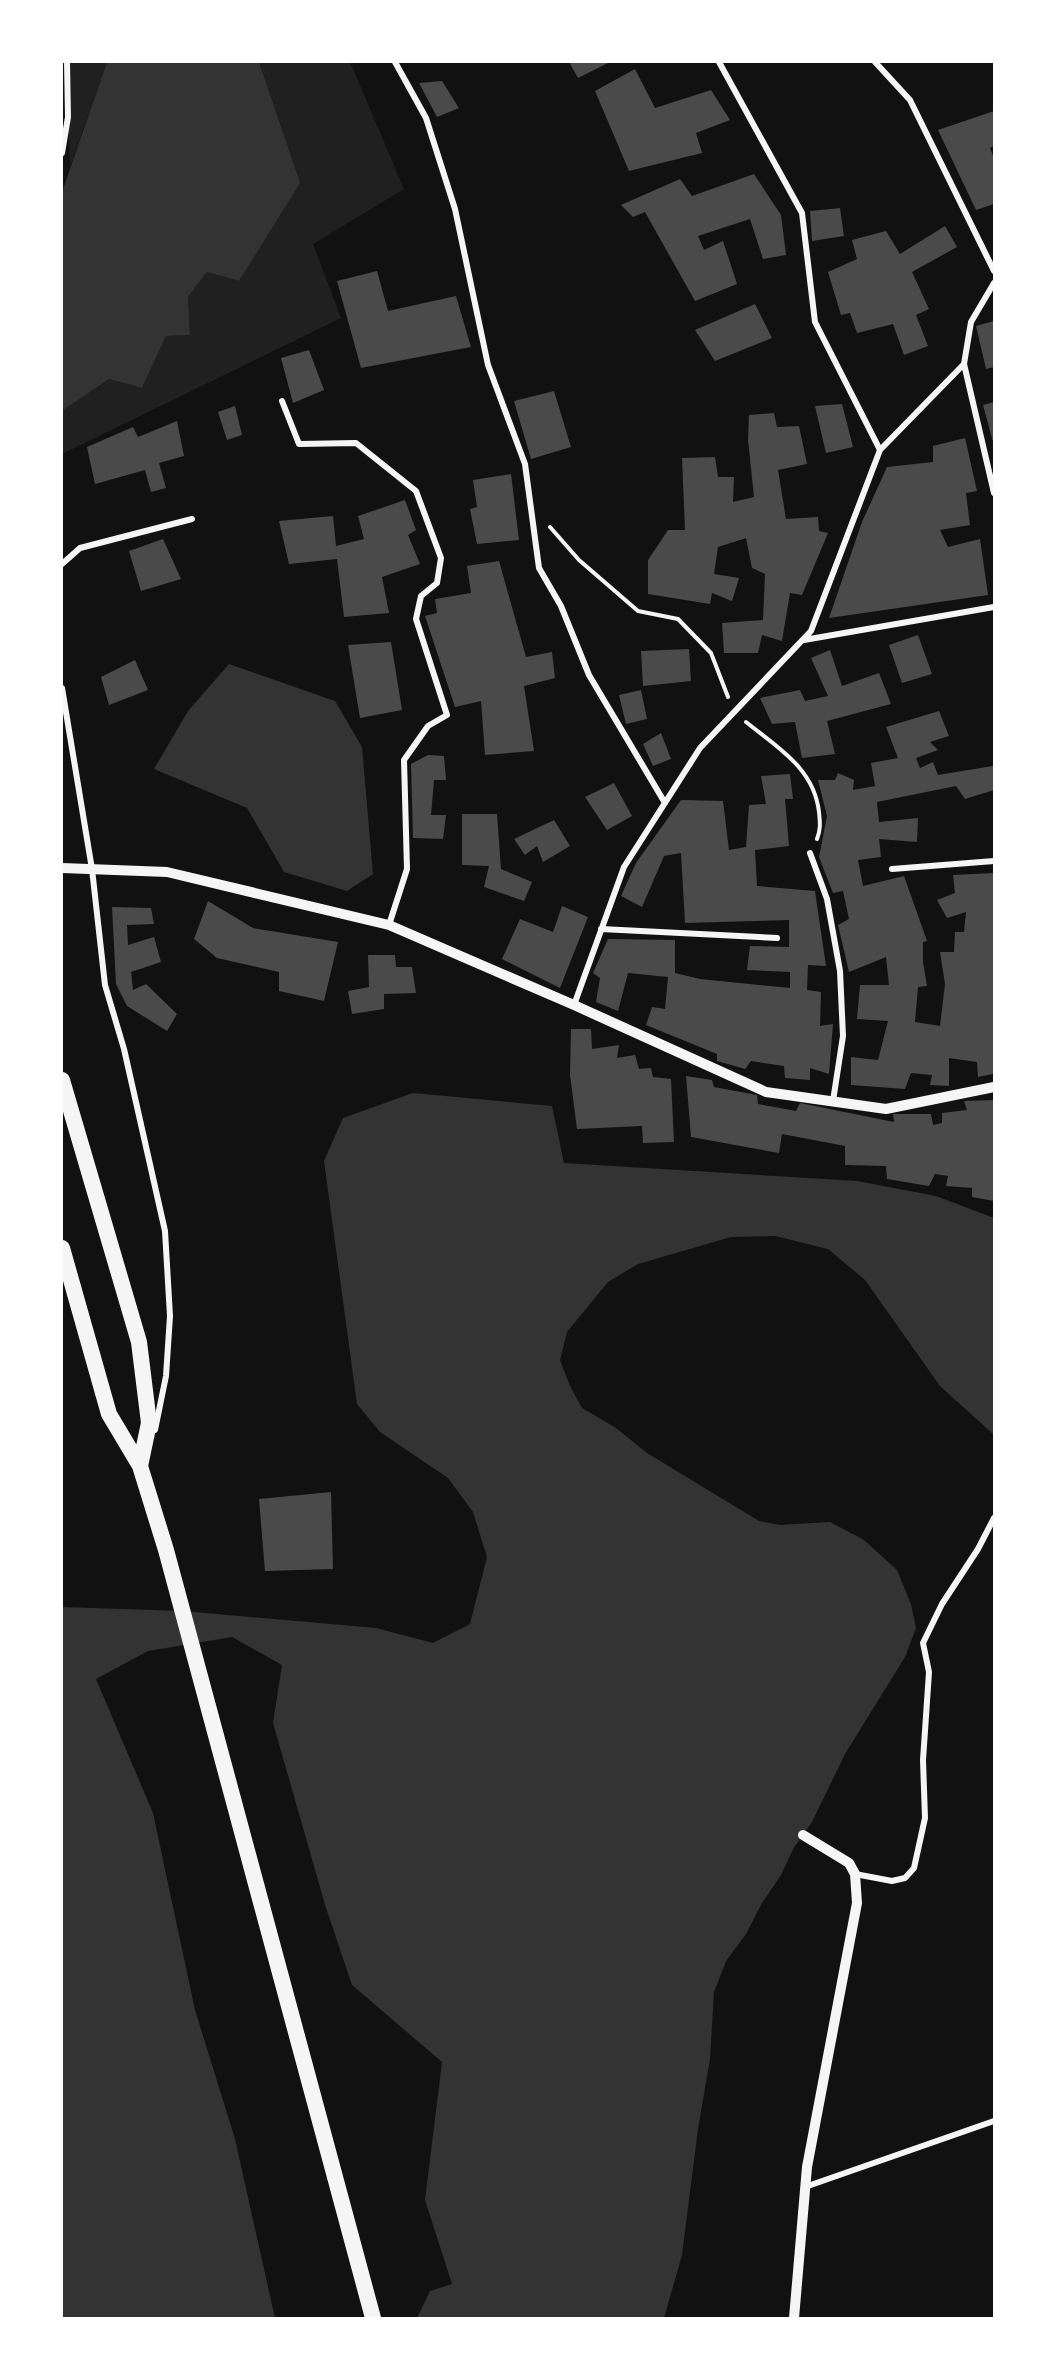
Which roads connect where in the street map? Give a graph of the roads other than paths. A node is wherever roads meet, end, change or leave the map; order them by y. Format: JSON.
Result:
{"nodes":[{"id":1,"x":67,"y":62,"type":"edge"},
{"id":2,"x":395,"y":62,"type":"edge"},
{"id":3,"x":719,"y":62,"type":"edge"},
{"id":4,"x":875,"y":62,"type":"edge"},
{"id":5,"x":62,"y":153,"type":"edge"},
{"id":6,"x":994,"y":272,"type":"edge"},
{"id":7,"x":994,"y":283,"type":"edge"},
{"id":8,"x":964,"y":364,"type":"junction"},
{"id":9,"x":282,"y":401,"type":"dead end"},
{"id":10,"x":880,"y":450,"type":"junction"},
{"id":11,"x":994,"y":493,"type":"edge"},
{"id":12,"x":192,"y":519,"type":"dead end"},
{"id":13,"x":62,"y":564,"type":"edge"},
{"id":14,"x":994,"y":608,"type":"edge"},
{"id":15,"x":803,"y":640,"type":"junction"},
{"id":16,"x":62,"y":688,"type":"edge"},
{"id":17,"x":665,"y":803,"type":"junction"},
{"id":18,"x":810,"y":853,"type":"road end"},
{"id":19,"x":994,"y":861,"type":"edge"},
{"id":20,"x":62,"y":868,"type":"edge"},
{"id":21,"x":892,"y":868,"type":"dead end"},
{"id":22,"x":92,"y":869,"type":"junction"},
{"id":23,"x":388,"y":925,"type":"junction"},
{"id":24,"x":602,"y":929,"type":"junction"},
{"id":25,"x":777,"y":938,"type":"dead end"},
{"id":26,"x":574,"y":1005,"type":"junction"},
{"id":27,"x":62,"y":1080,"type":"edge"},
{"id":28,"x":994,"y":1087,"type":"edge"},
{"id":29,"x":833,"y":1101,"type":"junction"},
{"id":30,"x":62,"y":1248,"type":"edge"},
{"id":31,"x":140,"y":1466,"type":"junction"},
{"id":32,"x":994,"y":1518,"type":"edge"},
{"id":33,"x":803,"y":1835,"type":"dead end"},
{"id":34,"x":855,"y":1874,"type":"junction"},
{"id":35,"x":994,"y":2121,"type":"edge"},
{"id":36,"x":806,"y":2187,"type":"junction"},
{"id":37,"x":373,"y":2319,"type":"edge"},
{"id":38,"x":794,"y":2319,"type":"edge"}],
"edges":[{"from":1,"to":5,"type":"street"},
{"from":2,"to":17,"type":"street"},
{"from":3,"to":10,"type":"street"},
{"from":4,"to":6,"type":"street"},
{"from":7,"to":8,"type":"street"},
{"from":8,"to":10,"type":"street"},
{"from":8,"to":11,"type":"street"},
{"from":9,"to":23,"type":"street"},
{"from":10,"to":15,"type":"street"},
{"from":12,"to":13,"type":"street"},
{"from":14,"to":15,"type":"street"},
{"from":15,"to":17,"type":"street"},
{"from":16,"to":22,"type":"street"},
{"from":17,"to":24,"type":"street"},
{"from":18,"to":29,"type":"street"},
{"from":19,"to":21,"type":"street"},
{"from":20,"to":22,"type":"street"},
{"from":22,"to":23,"type":"street"},
{"from":22,"to":31,"type":"street"},
{"from":23,"to":26,"type":"street"},
{"from":24,"to":25,"type":"street"},
{"from":24,"to":26,"type":"street"},
{"from":26,"to":29,"type":"street"},
{"from":27,"to":31,"type":"highway"},
{"from":28,"to":29,"type":"street"},
{"from":30,"to":31,"type":"highway"},
{"from":31,"to":37,"type":"highway"},
{"from":32,"to":34,"type":"street"},
{"from":33,"to":34,"type":"street"},
{"from":34,"to":36,"type":"street"},
{"from":35,"to":36,"type":"street"},
{"from":36,"to":38,"type":"street"}]}
